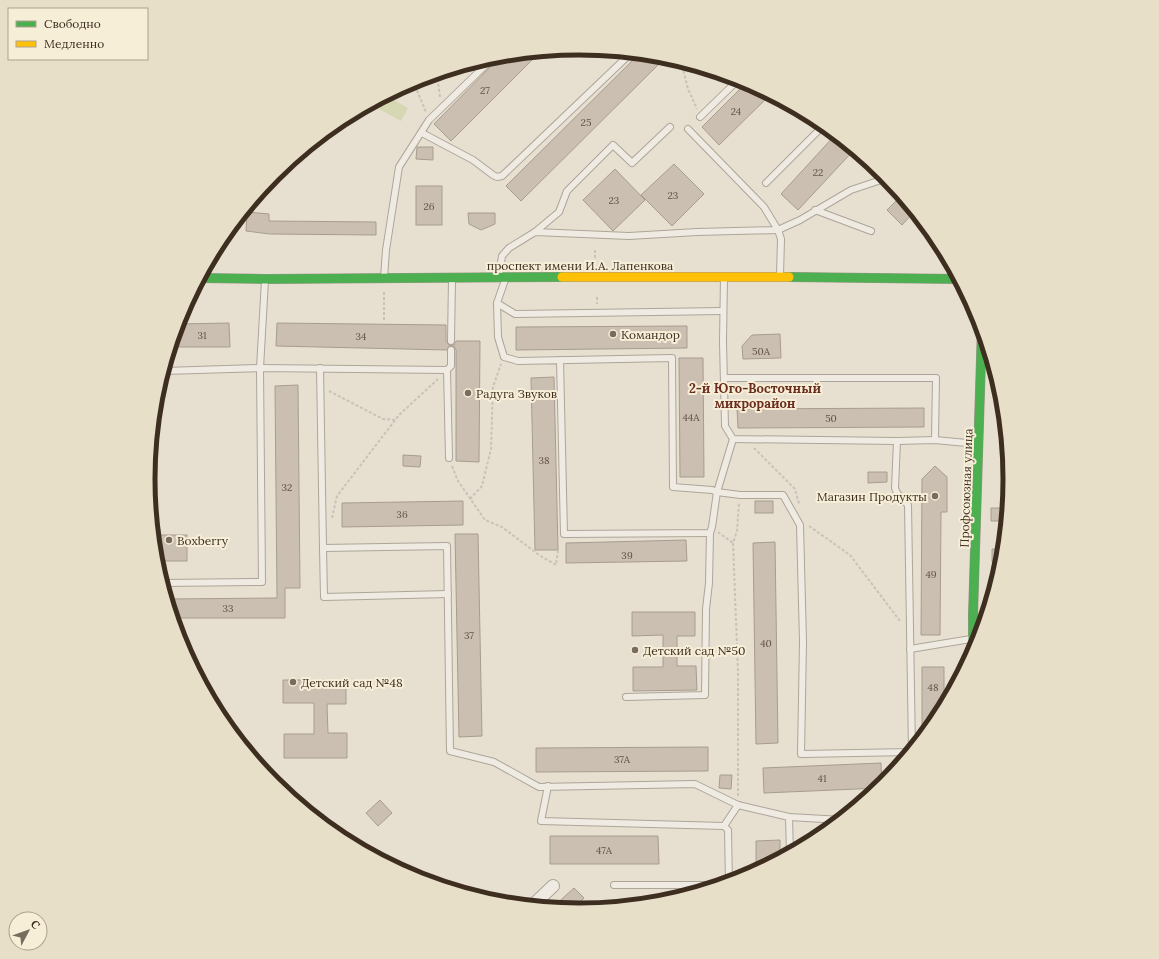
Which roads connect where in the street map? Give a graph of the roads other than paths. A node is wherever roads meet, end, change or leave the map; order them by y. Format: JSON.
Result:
{"nodes":[{"id":1,"x":626,"y":58,"type":"edge"},
{"id":2,"x":485,"y":66,"type":"edge"},
{"id":3,"x":734,"y":84,"type":"edge"},
{"id":4,"x":700,"y":117,"type":"road end"},
{"id":5,"x":670,"y":127,"type":"dead end"},
{"id":6,"x":688,"y":129,"type":"dead end"},
{"id":7,"x":819,"y":130,"type":"edge"},
{"id":8,"x":422,"y":133,"type":"junction"},
{"id":9,"x":881,"y":180,"type":"edge"},
{"id":10,"x":766,"y":183,"type":"dead end"},
{"id":11,"x":815,"y":210,"type":"junction"},
{"id":12,"x":778,"y":230,"type":"junction"},
{"id":13,"x":871,"y":231,"type":"dead end"},
{"id":14,"x":535,"y":232,"type":"junction"},
{"id":15,"x":724,"y":276,"type":"junction"},
{"id":16,"x":502,"y":277,"type":"junction"},
{"id":17,"x":780,"y":277,"type":"junction"},
{"id":18,"x":206,"y":278,"type":"edge"},
{"id":19,"x":384,"y":278,"type":"junction"},
{"id":20,"x":452,"y":278,"type":"junction"},
{"id":21,"x":265,"y":279,"type":"junction"},
{"id":22,"x":953,"y":279,"type":"edge"},
{"id":23,"x":497,"y":303,"type":"junction"},
{"id":24,"x":723,"y":311,"type":"junction"},
{"id":25,"x":451,"y":341,"type":"dead end"},
{"id":26,"x":982,"y":345,"type":"edge"},
{"id":27,"x":451,"y":350,"type":"dead end"},
{"id":28,"x":560,"y":360,"type":"junction"},
{"id":29,"x":260,"y":368,"type":"junction"},
{"id":30,"x":320,"y":368,"type":"junction"},
{"id":31,"x":447,"y":370,"type":"junction"},
{"id":32,"x":169,"y":371,"type":"edge"},
{"id":33,"x":724,"y":378,"type":"junction"},
{"id":34,"x":733,"y":439,"type":"junction"},
{"id":35,"x":935,"y":440,"type":"junction"},
{"id":36,"x":897,"y":441,"type":"junction"},
{"id":37,"x":979,"y":444,"type":"junction"},
{"id":38,"x":449,"y":458,"type":"road end"},
{"id":39,"x":717,"y":492,"type":"junction"},
{"id":40,"x":710,"y":534,"type":"junction"},
{"id":41,"x":323,"y":548,"type":"junction"},
{"id":42,"x":168,"y":583,"type":"edge"},
{"id":43,"x":448,"y":594,"type":"junction"},
{"id":44,"x":973,"y":639,"type":"joint"},
{"id":45,"x":910,"y":649,"type":"junction"},
{"id":46,"x":626,"y":697,"type":"dead end"},
{"id":47,"x":912,"y":743,"type":"edge"},
{"id":48,"x":905,"y":752,"type":"edge"},
{"id":49,"x":548,"y":786,"type":"junction"},
{"id":50,"x":738,"y":805,"type":"junction"},
{"id":51,"x":789,"y":817,"type":"junction"},
{"id":52,"x":833,"y":819,"type":"edge"},
{"id":53,"x":724,"y":826,"type":"junction"},
{"id":54,"x":790,"y":848,"type":"edge"},
{"id":55,"x":730,"y":876,"type":"edge"},
{"id":56,"x":614,"y":885,"type":"dead end"},
{"id":57,"x":704,"y":885,"type":"edge"},
{"id":58,"x":554,"y":886,"type":"dead end"},
{"id":59,"x":537,"y":901,"type":"edge"}],
"edges":[{"from":1,"to":8,"type":"lane"},
{"from":2,"to":8,"type":"lane"},
{"from":3,"to":4,"type":"lane"},
{"from":5,"to":14,"type":"lane"},
{"from":6,"to":12,"type":"lane"},
{"from":7,"to":10,"type":"lane"},
{"from":8,"to":19,"type":"lane"},
{"from":9,"to":11,"type":"lane"},
{"from":11,"to":12,"type":"lane"},
{"from":11,"to":13,"type":"lane"},
{"from":12,"to":14,"type":"lane"},
{"from":12,"to":17,"type":"lane"},
{"from":14,"to":16,"type":"lane"},
{"from":15,"to":16,"type":"main road","name":"проспект имени И.А. Лапенкова"},
{"from":15,"to":17,"type":"main road","name":"проспект имени И.А. Лапенкова"},
{"from":15,"to":24,"type":"lane"},
{"from":16,"to":20,"type":"main road","name":"проспект имени И.А. Лапенкова"},
{"from":16,"to":23,"type":"lane"},
{"from":17,"to":22,"type":"main road","name":"проспект имени И.А. Лапенкова"},
{"from":18,"to":21,"type":"main road","name":"проспект имени И.А. Лапенкова"},
{"from":19,"to":20,"type":"main road","name":"проспект имени И.А. Лапенкова"},
{"from":19,"to":21,"type":"main road","name":"проспект имени И.А. Лапенкова"},
{"from":20,"to":25,"type":"lane"},
{"from":21,"to":29,"type":"lane"},
{"from":23,"to":24,"type":"lane"},
{"from":23,"to":28,"type":"lane"},
{"from":24,"to":33,"type":"lane"},
{"from":26,"to":37,"type":"main road","name":"Профсоюзная улица"},
{"from":27,"to":31,"type":"lane"},
{"from":28,"to":39,"type":"lane"},
{"from":28,"to":40,"type":"lane"},
{"from":29,"to":30,"type":"lane"},
{"from":29,"to":32,"type":"lane"},
{"from":29,"to":42,"type":"lane"},
{"from":30,"to":31,"type":"lane"},
{"from":30,"to":41,"type":"lane"},
{"from":31,"to":38,"type":"lane"},
{"from":33,"to":34,"type":"lane"},
{"from":33,"to":35,"type":"lane"},
{"from":34,"to":36,"type":"lane"},
{"from":34,"to":39,"type":"lane"},
{"from":35,"to":36,"type":"lane"},
{"from":35,"to":37,"type":"lane"},
{"from":36,"to":45,"type":"lane"},
{"from":37,"to":44,"type":"main road","name":"Профсоюзная улица"},
{"from":39,"to":40,"type":"lane"},
{"from":39,"to":48,"type":"lane"},
{"from":40,"to":46,"type":"lane"},
{"from":41,"to":43,"type":"lane"},
{"from":41,"to":43,"type":"lane"},
{"from":43,"to":49,"type":"lane"},
{"from":44,"to":45,"type":"lane"},
{"from":45,"to":47,"type":"lane"},
{"from":49,"to":50,"type":"lane"},
{"from":49,"to":53,"type":"lane"},
{"from":50,"to":51,"type":"lane"},
{"from":50,"to":53,"type":"lane"},
{"from":51,"to":52,"type":"lane"},
{"from":51,"to":54,"type":"lane"},
{"from":53,"to":55,"type":"lane"},
{"from":56,"to":57,"type":"lane"},
{"from":58,"to":59,"type":"street"}]}
